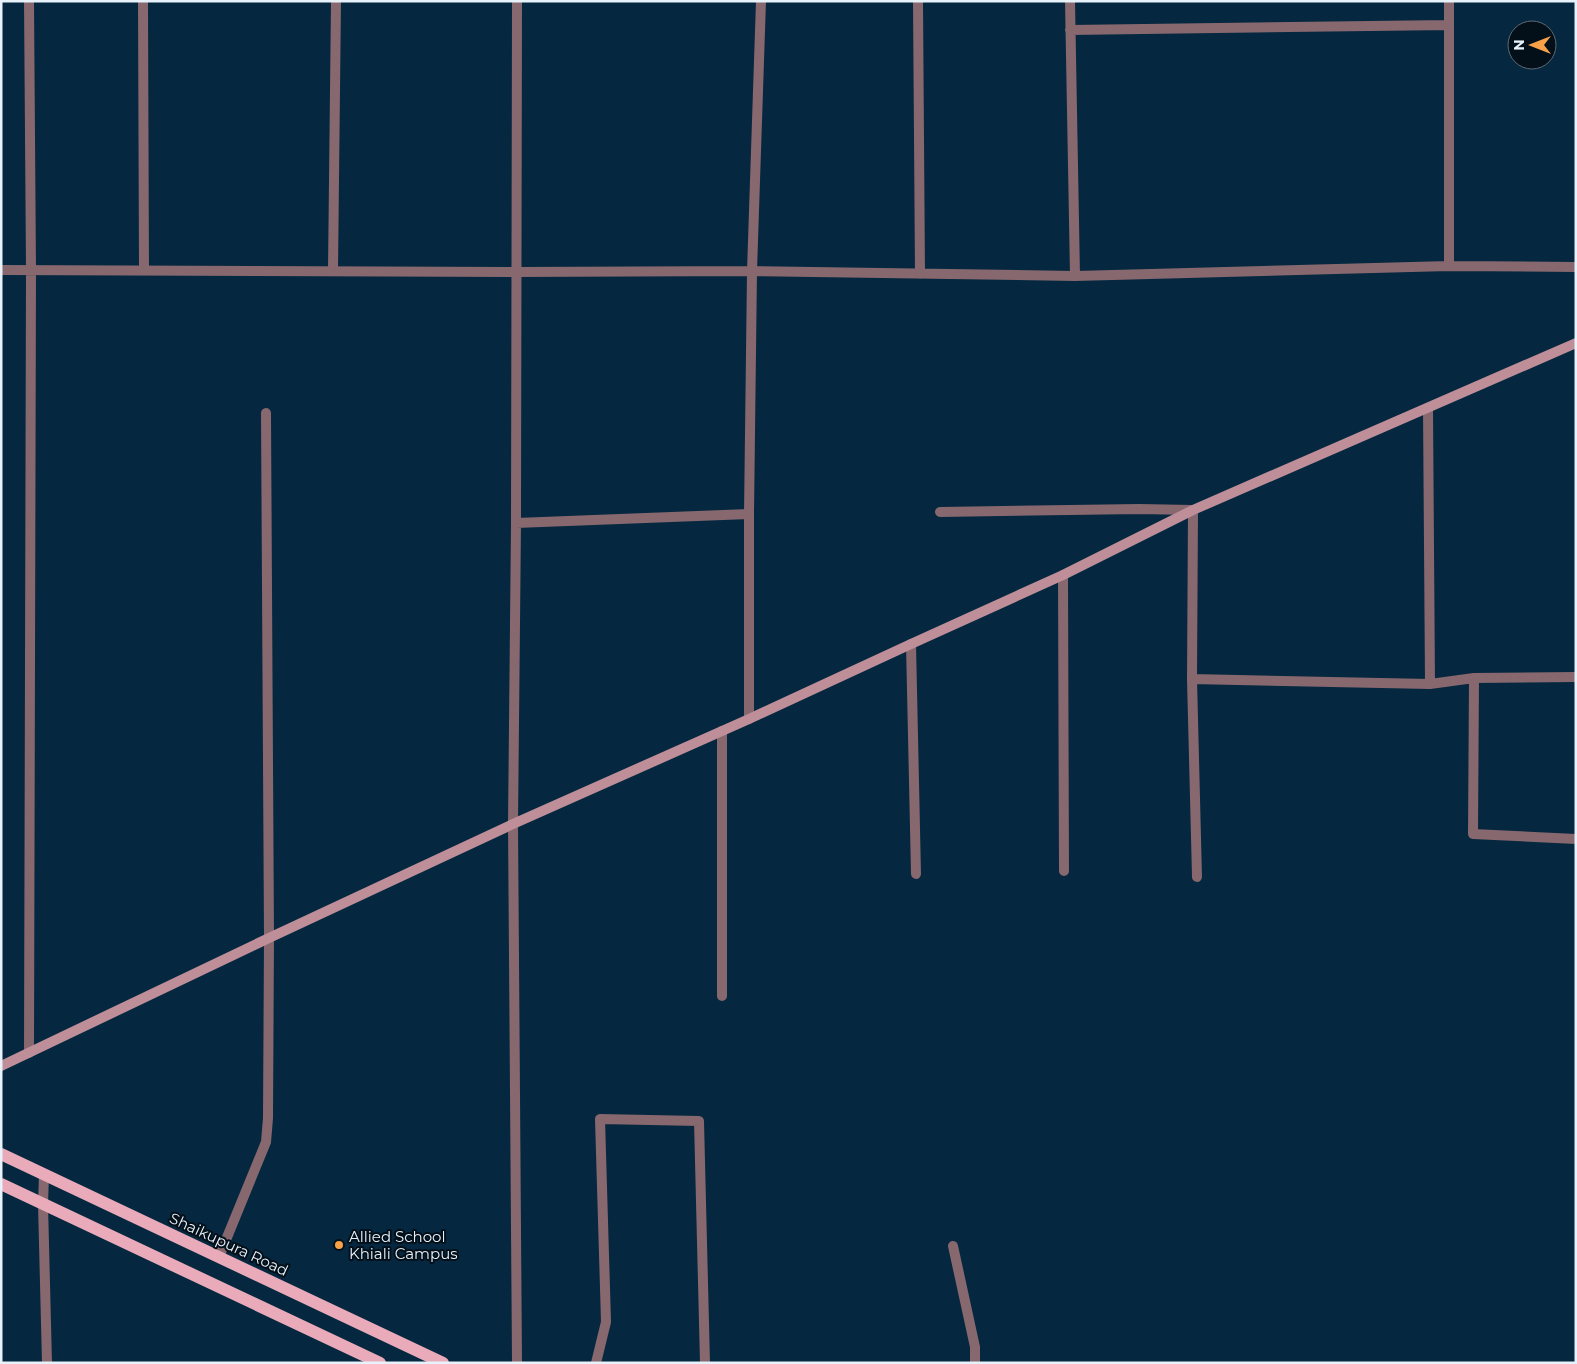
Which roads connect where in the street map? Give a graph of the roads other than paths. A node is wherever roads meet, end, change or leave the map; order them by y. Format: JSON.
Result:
{"nodes":[{"id":1,"x":29,"y":1,"type":"edge"},
{"id":2,"x":142,"y":1,"type":"edge"},
{"id":3,"x":336,"y":1,"type":"edge"},
{"id":4,"x":517,"y":1,"type":"edge"},
{"id":5,"x":761,"y":1,"type":"edge"},
{"id":6,"x":918,"y":1,"type":"edge"},
{"id":7,"x":1070,"y":1,"type":"edge"},
{"id":8,"x":1449,"y":1,"type":"edge"},
{"id":9,"x":1449,"y":25,"type":"junction"},
{"id":10,"x":1070,"y":30,"type":"junction"},
{"id":11,"x":1449,"y":266,"type":"junction"},
{"id":12,"x":1576,"y":267,"type":"edge"},
{"id":13,"x":1,"y":270,"type":"edge"},
{"id":14,"x":31,"y":270,"type":"junction"},
{"id":15,"x":144,"y":270,"type":"junction"},
{"id":16,"x":333,"y":270,"type":"junction"},
{"id":17,"x":752,"y":271,"type":"junction"},
{"id":18,"x":516,"y":272,"type":"junction"},
{"id":19,"x":920,"y":274,"type":"junction"},
{"id":20,"x":1075,"y":276,"type":"junction"},
{"id":21,"x":1576,"y":343,"type":"edge"},
{"id":22,"x":1428,"y":408,"type":"junction"},
{"id":23,"x":266,"y":413,"type":"dead end"},
{"id":24,"x":1193,"y":510,"type":"junction"},
{"id":25,"x":940,"y":512,"type":"dead end"},
{"id":26,"x":749,"y":514,"type":"junction"},
{"id":27,"x":516,"y":522,"type":"junction"},
{"id":28,"x":1063,"y":575,"type":"junction"},
{"id":29,"x":911,"y":644,"type":"junction"},
{"id":30,"x":1576,"y":677,"type":"edge"},
{"id":31,"x":1474,"y":678,"type":"junction"},
{"id":32,"x":1192,"y":679,"type":"junction"},
{"id":33,"x":1430,"y":684,"type":"junction"},
{"id":34,"x":749,"y":719,"type":"junction"},
{"id":35,"x":722,"y":731,"type":"junction"},
{"id":36,"x":513,"y":824,"type":"junction"},
{"id":37,"x":1576,"y":839,"type":"edge"},
{"id":38,"x":1064,"y":871,"type":"dead end"},
{"id":39,"x":916,"y":874,"type":"dead end"},
{"id":40,"x":1197,"y":877,"type":"dead end"},
{"id":41,"x":269,"y":938,"type":"junction"},
{"id":42,"x":722,"y":996,"type":"dead end"},
{"id":43,"x":29,"y":1053,"type":"junction"},
{"id":44,"x":1,"y":1066,"type":"edge"},
{"id":45,"x":1,"y":1154,"type":"edge"},
{"id":46,"x":44,"y":1175,"type":"junction"},
{"id":47,"x":1,"y":1184,"type":"edge"},
{"id":48,"x":43,"y":1204,"type":"junction"},
{"id":49,"x":953,"y":1246,"type":"dead end"},
{"id":50,"x":219,"y":1257,"type":"junction"},
{"id":51,"x":47,"y":1363,"type":"edge"},
{"id":52,"x":380,"y":1363,"type":"edge"},
{"id":53,"x":443,"y":1363,"type":"edge"},
{"id":54,"x":518,"y":1363,"type":"edge"},
{"id":55,"x":596,"y":1363,"type":"edge"},
{"id":56,"x":705,"y":1363,"type":"edge"},
{"id":57,"x":975,"y":1363,"type":"edge"}],
"edges":[{"from":1,"to":14,"type":"street"},
{"from":2,"to":15,"type":"street"},
{"from":3,"to":16,"type":"street"},
{"from":4,"to":18,"type":"street"},
{"from":5,"to":17,"type":"street"},
{"from":6,"to":19,"type":"street"},
{"from":7,"to":10,"type":"street"},
{"from":8,"to":9,"type":"street"},
{"from":9,"to":10,"type":"street"},
{"from":9,"to":11,"type":"street"},
{"from":10,"to":20,"type":"street"},
{"from":11,"to":12,"type":"street"},
{"from":11,"to":20,"type":"street"},
{"from":13,"to":14,"type":"street"},
{"from":14,"to":15,"type":"street"},
{"from":14,"to":43,"type":"street"},
{"from":15,"to":16,"type":"street"},
{"from":16,"to":18,"type":"street"},
{"from":17,"to":18,"type":"street"},
{"from":17,"to":19,"type":"street"},
{"from":17,"to":26,"type":"street"},
{"from":18,"to":27,"type":"street"},
{"from":19,"to":20,"type":"street"},
{"from":21,"to":22,"type":"main road"},
{"from":22,"to":24,"type":"main road"},
{"from":22,"to":33,"type":"street"},
{"from":23,"to":41,"type":"street"},
{"from":24,"to":25,"type":"street"},
{"from":24,"to":28,"type":"main road"},
{"from":24,"to":32,"type":"street"},
{"from":26,"to":27,"type":"street"},
{"from":26,"to":34,"type":"street"},
{"from":27,"to":36,"type":"street"},
{"from":28,"to":29,"type":"main road"},
{"from":28,"to":38,"type":"street"},
{"from":29,"to":34,"type":"main road"},
{"from":29,"to":39,"type":"street"},
{"from":30,"to":31,"type":"street"},
{"from":31,"to":33,"type":"street"},
{"from":31,"to":37,"type":"street"},
{"from":32,"to":33,"type":"street"},
{"from":32,"to":40,"type":"street"},
{"from":34,"to":35,"type":"main road"},
{"from":35,"to":36,"type":"main road"},
{"from":35,"to":42,"type":"street"},
{"from":36,"to":41,"type":"main road"},
{"from":36,"to":54,"type":"street"},
{"from":41,"to":43,"type":"main road"},
{"from":41,"to":50,"type":"street"},
{"from":43,"to":44,"type":"main road"},
{"from":45,"to":46,"type":"main road","name":"Shaikupura Road"},
{"from":46,"to":48,"type":"street"},
{"from":46,"to":50,"type":"main road","name":"Shaikupura Road"},
{"from":47,"to":48,"type":"main road"},
{"from":48,"to":51,"type":"street"},
{"from":48,"to":52,"type":"main road"},
{"from":49,"to":57,"type":"street"},
{"from":50,"to":53,"type":"main road","name":"Shaikupura Road"},
{"from":55,"to":56,"type":"street"}]}
